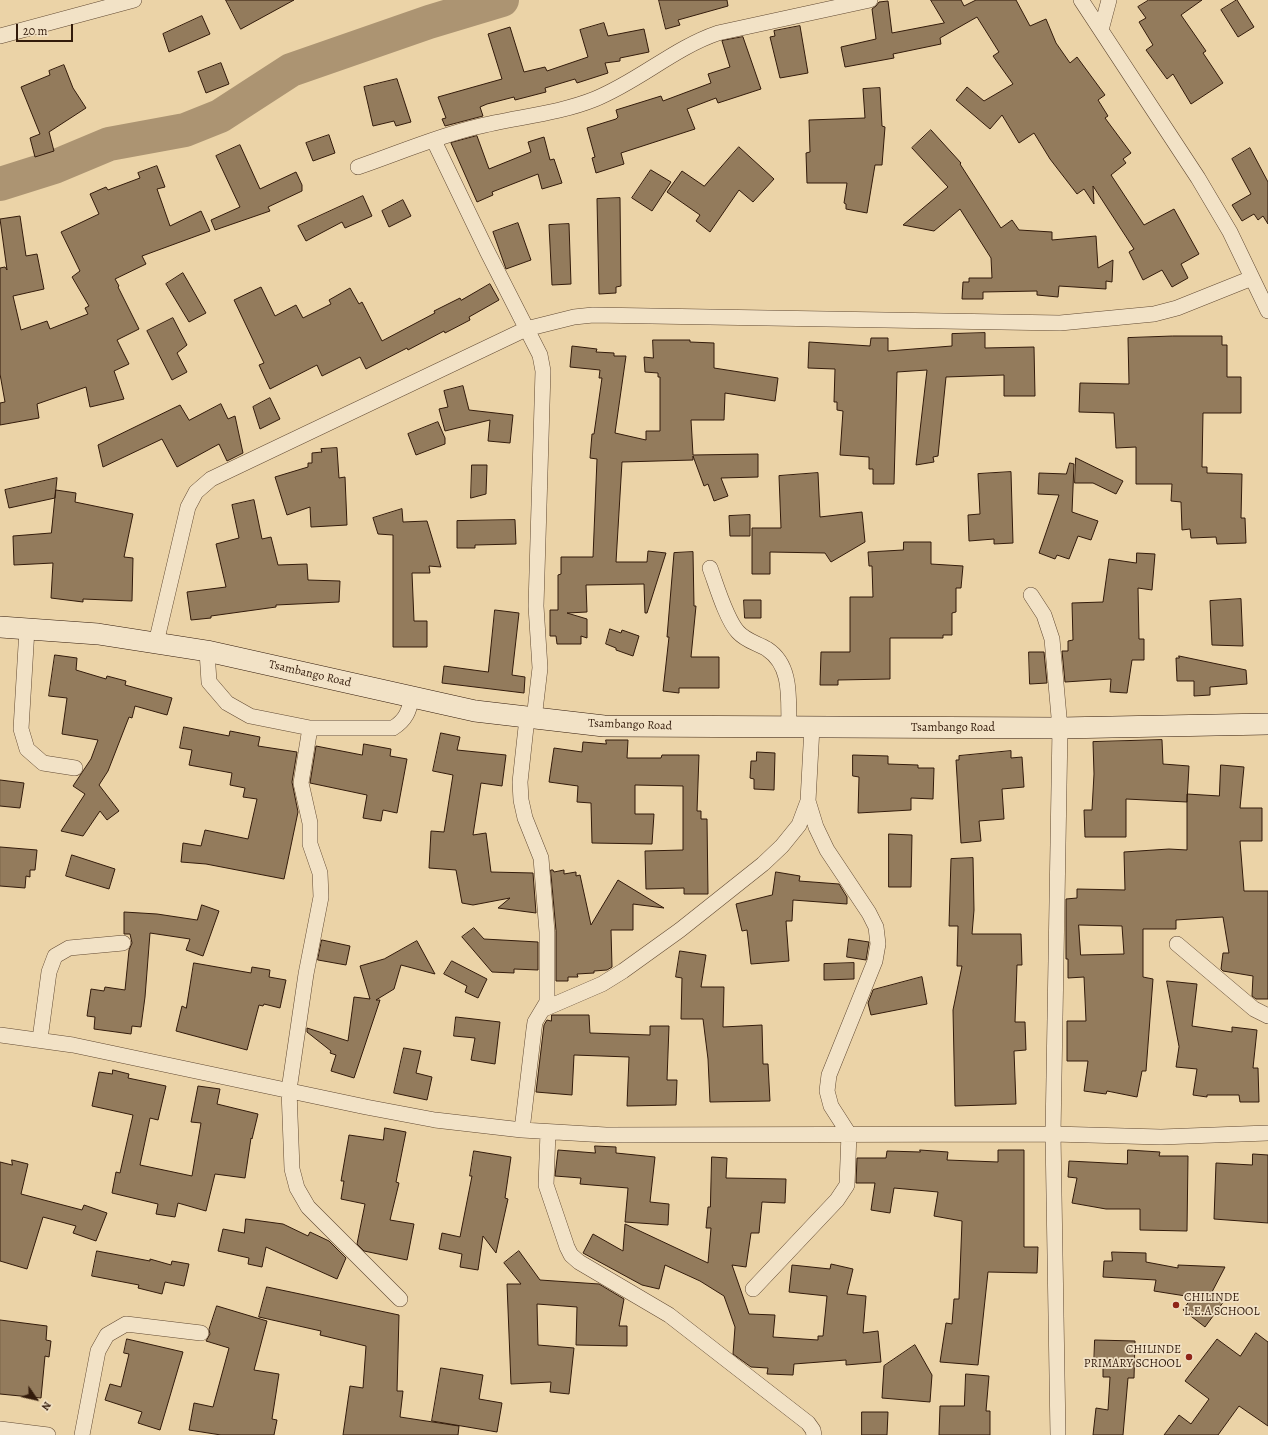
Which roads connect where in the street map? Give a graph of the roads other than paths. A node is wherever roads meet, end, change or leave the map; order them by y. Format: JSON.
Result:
{"nodes":[{"id":1,"x":134,"y":0,"type":"edge"},
{"id":2,"x":870,"y":0,"type":"edge"},
{"id":3,"x":1081,"y":0,"type":"edge"},
{"id":4,"x":1109,"y":0,"type":"edge"},
{"id":5,"x":1101,"y":30,"type":"junction"},
{"id":6,"x":0,"y":36,"type":"edge"},
{"id":7,"x":434,"y":141,"type":"junction"},
{"id":8,"x":358,"y":167,"type":"dead end"},
{"id":9,"x":1252,"y":278,"type":"junction"},
{"id":10,"x":1268,"y":311,"type":"edge"},
{"id":11,"x":526,"y":329,"type":"junction"},
{"id":12,"x":710,"y":568,"type":"dead end"},
{"id":13,"x":1031,"y":595,"type":"dead end"},
{"id":14,"x":0,"y":628,"type":"edge"},
{"id":15,"x":27,"y":629,"type":"junction"},
{"id":16,"x":156,"y":643,"type":"junction"},
{"id":17,"x":207,"y":651,"type":"junction"},
{"id":18,"x":412,"y":697,"type":"junction"},
{"id":19,"x":531,"y":718,"type":"junction"},
{"id":20,"x":1268,"y":724,"type":"edge"},
{"id":21,"x":788,"y":727,"type":"junction"},
{"id":22,"x":812,"y":727,"type":"junction"},
{"id":23,"x":310,"y":728,"type":"junction"},
{"id":24,"x":1060,"y":728,"type":"junction"},
{"id":25,"x":75,"y":768,"type":"dead end"},
{"id":26,"x":808,"y":801,"type":"junction"},
{"id":27,"x":123,"y":943,"type":"dead end"},
{"id":28,"x":1177,"y":944,"type":"dead end"},
{"id":29,"x":544,"y":1009,"type":"junction"},
{"id":30,"x":1268,"y":1016,"type":"edge"},
{"id":31,"x":0,"y":1035,"type":"edge"},
{"id":32,"x":40,"y":1039,"type":"junction"},
{"id":33,"x":289,"y":1090,"type":"junction"},
{"id":34,"x":522,"y":1130,"type":"junction"},
{"id":35,"x":548,"y":1132,"type":"junction"},
{"id":36,"x":1268,"y":1133,"type":"edge"},
{"id":37,"x":849,"y":1134,"type":"junction"},
{"id":38,"x":1053,"y":1134,"type":"junction"},
{"id":39,"x":753,"y":1289,"type":"dead end"},
{"id":40,"x":400,"y":1298,"type":"dead end"},
{"id":41,"x":201,"y":1333,"type":"dead end"},
{"id":42,"x":0,"y":1429,"type":"edge"},
{"id":43,"x":48,"y":1435,"type":"edge"},
{"id":44,"x":82,"y":1435,"type":"edge"},
{"id":45,"x":814,"y":1435,"type":"edge"},
{"id":46,"x":1058,"y":1435,"type":"edge"}],
"edges":[{"from":1,"to":6,"type":"street"},
{"from":2,"to":7,"type":"street"},
{"from":3,"to":5,"type":"street"},
{"from":4,"to":5,"type":"street"},
{"from":5,"to":9,"type":"street"},
{"from":7,"to":8,"type":"street"},
{"from":7,"to":11,"type":"street"},
{"from":9,"to":10,"type":"street"},
{"from":9,"to":11,"type":"street"},
{"from":11,"to":16,"type":"street"},
{"from":11,"to":19,"type":"street"},
{"from":12,"to":21,"type":"street"},
{"from":13,"to":24,"type":"street"},
{"from":14,"to":15,"type":"street","name":"Tsambango Road"},
{"from":15,"to":16,"type":"street","name":"Tsambango Road"},
{"from":15,"to":25,"type":"street"},
{"from":16,"to":17,"type":"street","name":"Tsambango Road"},
{"from":17,"to":18,"type":"street","name":"Tsambango Road"},
{"from":17,"to":23,"type":"street"},
{"from":18,"to":19,"type":"street","name":"Tsambango Road"},
{"from":18,"to":23,"type":"street"},
{"from":19,"to":21,"type":"street","name":"Tsambango Road"},
{"from":19,"to":29,"type":"street"},
{"from":20,"to":24,"type":"street","name":"Tsambango Road"},
{"from":21,"to":22,"type":"street","name":"Tsambango Road"},
{"from":22,"to":24,"type":"street","name":"Tsambango Road"},
{"from":22,"to":26,"type":"street"},
{"from":23,"to":33,"type":"street"},
{"from":24,"to":38,"type":"street"},
{"from":26,"to":29,"type":"street"},
{"from":26,"to":37,"type":"street"},
{"from":27,"to":32,"type":"street"},
{"from":28,"to":30,"type":"street"},
{"from":29,"to":34,"type":"street"},
{"from":31,"to":32,"type":"street"},
{"from":32,"to":33,"type":"street"},
{"from":33,"to":34,"type":"street"},
{"from":33,"to":40,"type":"street"},
{"from":34,"to":35,"type":"street"},
{"from":35,"to":37,"type":"street"},
{"from":35,"to":45,"type":"street"},
{"from":36,"to":38,"type":"street"},
{"from":37,"to":38,"type":"street"},
{"from":37,"to":39,"type":"street"},
{"from":38,"to":46,"type":"street"},
{"from":41,"to":44,"type":"street"},
{"from":42,"to":43,"type":"street"}]}
